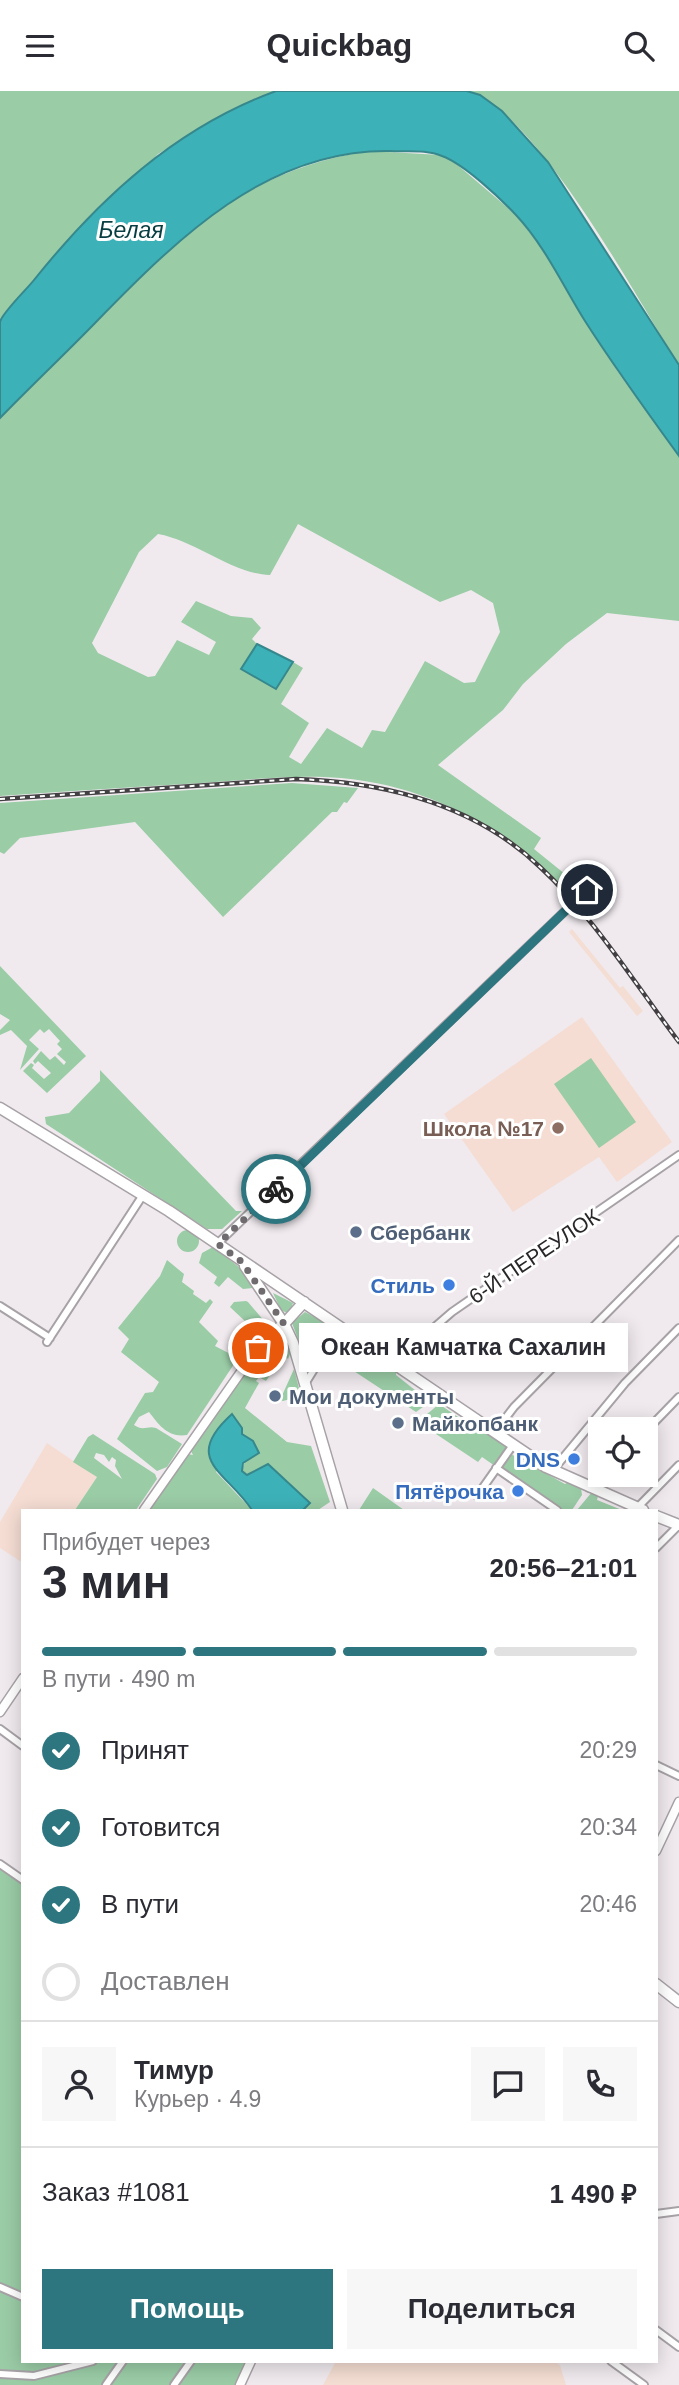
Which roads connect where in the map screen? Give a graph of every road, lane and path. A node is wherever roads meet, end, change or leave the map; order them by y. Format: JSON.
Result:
{"nodes":[{"id":1,"x":587,"y":890,"type":"dead end"},
{"id":2,"x":0,"y":1108,"type":"edge"},
{"id":3,"x":679,"y":1156,"type":"edge"},
{"id":4,"x":143,"y":1195,"type":"junction"},
{"id":5,"x":679,"y":1240,"type":"edge"},
{"id":6,"x":218,"y":1244,"type":"junction"},
{"id":7,"x":242,"y":1262,"type":"junction"},
{"id":8,"x":304,"y":1302,"type":"junction"},
{"id":9,"x":0,"y":1306,"type":"edge"},
{"id":10,"x":284,"y":1324,"type":"junction"},
{"id":11,"x":340,"y":1327,"type":"junction"},
{"id":12,"x":679,"y":1328,"type":"edge"},
{"id":13,"x":393,"y":1363,"type":"junction"},
{"id":14,"x":305,"y":1384,"type":"junction"},
{"id":15,"x":679,"y":1397,"type":"edge"},
{"id":16,"x":658,"y":1419,"type":"edge"},
{"id":17,"x":495,"y":1432,"type":"junction"},
{"id":18,"x":513,"y":1445,"type":"junction"},
{"id":19,"x":679,"y":1465,"type":"edge"},
{"id":20,"x":496,"y":1468,"type":"junction"},
{"id":21,"x":553,"y":1470,"type":"junction"},
{"id":22,"x":589,"y":1488,"type":"joint"},
{"id":23,"x":477,"y":1496,"type":"dead end"},
{"id":24,"x":145,"y":1509,"type":"edge"},
{"id":25,"x":342,"y":1509,"type":"edge"},
{"id":26,"x":556,"y":1509,"type":"edge"},
{"id":27,"x":640,"y":1509,"type":"edge"},
{"id":28,"x":658,"y":1517,"type":"edge"},
{"id":29,"x":679,"y":1525,"type":"edge"},
{"id":30,"x":658,"y":1546,"type":"edge"},
{"id":31,"x":21,"y":1681,"type":"edge"},
{"id":32,"x":0,"y":1711,"type":"edge"},
{"id":33,"x":0,"y":1729,"type":"edge"},
{"id":34,"x":21,"y":1745,"type":"edge"},
{"id":35,"x":658,"y":1766,"type":"edge"},
{"id":36,"x":679,"y":1776,"type":"edge"},
{"id":37,"x":679,"y":1803,"type":"edge"},
{"id":38,"x":658,"y":1847,"type":"edge"},
{"id":39,"x":0,"y":1864,"type":"edge"},
{"id":40,"x":21,"y":1879,"type":"edge"},
{"id":41,"x":658,"y":1986,"type":"edge"},
{"id":42,"x":679,"y":2002,"type":"edge"},
{"id":43,"x":679,"y":2211,"type":"edge"},
{"id":44,"x":658,"y":2214,"type":"edge"},
{"id":45,"x":0,"y":2287,"type":"edge"},
{"id":46,"x":21,"y":2296,"type":"edge"},
{"id":47,"x":658,"y":2331,"type":"edge"},
{"id":48,"x":679,"y":2347,"type":"edge"},
{"id":49,"x":85,"y":2363,"type":"edge"},
{"id":50,"x":122,"y":2363,"type":"edge"},
{"id":51,"x":190,"y":2363,"type":"edge"},
{"id":52,"x":250,"y":2363,"type":"edge"},
{"id":53,"x":614,"y":2363,"type":"edge"},
{"id":54,"x":0,"y":2374,"type":"edge"},
{"id":55,"x":97,"y":2381,"type":"dead end"},
{"id":56,"x":106,"y":2385,"type":"edge"},
{"id":57,"x":174,"y":2385,"type":"edge"},
{"id":58,"x":240,"y":2385,"type":"edge"},
{"id":59,"x":644,"y":2385,"type":"edge"}],
"edges":[{"from":1,"to":6,"type":"street"},
{"from":2,"to":4,"type":"main road"},
{"from":3,"to":13,"type":"street","name":"6-Й ПЕРЕУЛОК"},
{"from":4,"to":6,"type":"main road"},
{"from":4,"to":9,"type":"street"},
{"from":5,"to":17,"type":"street"},
{"from":6,"to":7,"type":"main road"},
{"from":7,"to":8,"type":"main road"},
{"from":7,"to":10,"type":"main road"},
{"from":8,"to":10,"type":"main road"},
{"from":8,"to":11,"type":"main road"},
{"from":10,"to":14,"type":"main road"},
{"from":10,"to":24,"type":"street"},
{"from":11,"to":13,"type":"main road"},
{"from":11,"to":14,"type":"street"},
{"from":12,"to":21,"type":"street"},
{"from":13,"to":17,"type":"main road"},
{"from":14,"to":25,"type":"main road"},
{"from":15,"to":16,"type":"street"},
{"from":17,"to":18,"type":"main road"},
{"from":18,"to":20,"type":"street"},
{"from":18,"to":21,"type":"main road"},
{"from":19,"to":27,"type":"street"},
{"from":20,"to":23,"type":"street"},
{"from":20,"to":26,"type":"street"},
{"from":21,"to":22,"type":"main road"},
{"from":22,"to":27,"type":"main road"},
{"from":28,"to":29,"type":"main road"},
{"from":29,"to":30,"type":"street"},
{"from":31,"to":32,"type":"street"},
{"from":33,"to":34,"type":"street"},
{"from":35,"to":36,"type":"street"},
{"from":37,"to":38,"type":"street"},
{"from":39,"to":40,"type":"street"},
{"from":41,"to":42,"type":"main road"},
{"from":43,"to":44,"type":"street"},
{"from":45,"to":46,"type":"street"},
{"from":47,"to":48,"type":"street"},
{"from":49,"to":54,"type":"street"},
{"from":50,"to":56,"type":"street"},
{"from":51,"to":57,"type":"street"},
{"from":52,"to":58,"type":"street"},
{"from":53,"to":59,"type":"street"},
{"from":55,"to":56,"type":"street"}]}
